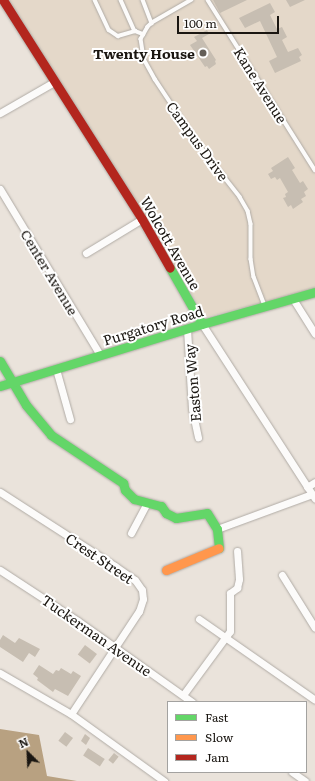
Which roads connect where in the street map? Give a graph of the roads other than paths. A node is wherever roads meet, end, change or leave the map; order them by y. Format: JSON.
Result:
{"nodes":[{"id":1,"x":2,"y":0,"type":"edge"},
{"id":2,"x":95,"y":0,"type":"edge"},
{"id":3,"x":121,"y":0,"type":"edge"},
{"id":4,"x":143,"y":0,"type":"edge"},
{"id":5,"x":192,"y":0,"type":"edge"},
{"id":6,"x":208,"y":0,"type":"edge"},
{"id":7,"x":152,"y":23,"type":"junction"},
{"id":8,"x":135,"y":31,"type":"junction"},
{"id":9,"x":143,"y":34,"type":"junction"},
{"id":10,"x":54,"y":82,"type":"junction"},
{"id":11,"x":0,"y":113,"type":"edge"},
{"id":12,"x":315,"y":170,"type":"edge"},
{"id":13,"x":0,"y":189,"type":"edge"},
{"id":14,"x":142,"y":219,"type":"junction"},
{"id":15,"x":86,"y":253,"type":"dead end"},
{"id":16,"x":315,"y":292,"type":"edge"},
{"id":17,"x":293,"y":299,"type":"junction"},
{"id":18,"x":265,"y":306,"type":"junction"},
{"id":19,"x":202,"y":324,"type":"junction"},
{"id":20,"x":187,"y":329,"type":"junction"},
{"id":21,"x":315,"y":334,"type":"edge"},
{"id":22,"x":100,"y":356,"type":"junction"},
{"id":23,"x":0,"y":361,"type":"edge"},
{"id":24,"x":56,"y":369,"type":"junction"},
{"id":25,"x":13,"y":382,"type":"junction"},
{"id":26,"x":0,"y":386,"type":"edge"},
{"id":27,"x":70,"y":419,"type":"dead end"},
{"id":28,"x":198,"y":437,"type":"dead end"},
{"id":29,"x":315,"y":482,"type":"edge"},
{"id":30,"x":307,"y":486,"type":"junction"},
{"id":31,"x":0,"y":492,"type":"edge"},
{"id":32,"x":313,"y":497,"type":"edge"},
{"id":33,"x":147,"y":503,"type":"junction"},
{"id":34,"x":217,"y":529,"type":"junction"},
{"id":35,"x":131,"y":533,"type":"dead end"},
{"id":36,"x":237,"y":551,"type":"dead end"},
{"id":37,"x":0,"y":570,"type":"edge"},
{"id":38,"x":166,"y":570,"type":"dead end"},
{"id":39,"x":282,"y":575,"type":"dead end"},
{"id":40,"x":199,"y":619,"type":"dead end"},
{"id":41,"x":315,"y":628,"type":"edge"},
{"id":42,"x":225,"y":637,"type":"junction"},
{"id":43,"x":116,"y":648,"type":"junction"},
{"id":44,"x":0,"y":673,"type":"edge"},
{"id":45,"x":183,"y":696,"type":"junction"},
{"id":46,"x":315,"y":700,"type":"edge"},
{"id":47,"x":190,"y":701,"type":"edge"},
{"id":48,"x":71,"y":714,"type":"junction"},
{"id":49,"x":293,"y":773,"type":"edge"},
{"id":50,"x":164,"y":781,"type":"edge"},
{"id":51,"x":305,"y":781,"type":"edge"}],
"edges":[{"from":1,"to":10,"type":"street","name":"Wolcott Avenue"},
{"from":2,"to":8,"type":"lane"},
{"from":3,"to":8,"type":"lane"},
{"from":4,"to":7,"type":"lane"},
{"from":5,"to":7,"type":"lane"},
{"from":6,"to":12,"type":"lane","name":"Kane Avenue"},
{"from":7,"to":9,"type":"lane"},
{"from":8,"to":9,"type":"lane"},
{"from":9,"to":18,"type":"lane","name":"Campus Drive"},
{"from":10,"to":11,"type":"street"},
{"from":10,"to":14,"type":"street","name":"Wolcott Avenue"},
{"from":13,"to":22,"type":"street","name":"Center Avenue"},
{"from":14,"to":15,"type":"street"},
{"from":14,"to":19,"type":"street","name":"Wolcott Avenue"},
{"from":16,"to":17,"type":"street","name":"Purgatory Road"},
{"from":17,"to":18,"type":"street","name":"Purgatory Road"},
{"from":17,"to":21,"type":"street"},
{"from":18,"to":19,"type":"street","name":"Purgatory Road"},
{"from":19,"to":20,"type":"street","name":"Purgatory Road"},
{"from":19,"to":30,"type":"street","name":"Wolcott Avenue"},
{"from":20,"to":22,"type":"street","name":"Purgatory Road"},
{"from":20,"to":28,"type":"street","name":"Easton Way"},
{"from":22,"to":24,"type":"street","name":"Purgatory Road"},
{"from":23,"to":25,"type":"street"},
{"from":24,"to":25,"type":"street","name":"Purgatory Road"},
{"from":24,"to":27,"type":"street"},
{"from":25,"to":26,"type":"street","name":"Purgatory Road"},
{"from":25,"to":33,"type":"street"},
{"from":29,"to":30,"type":"street"},
{"from":30,"to":32,"type":"street","name":"Wolcott Avenue"},
{"from":31,"to":43,"type":"street","name":"Crest Street"},
{"from":32,"to":34,"type":"street"},
{"from":33,"to":34,"type":"street"},
{"from":33,"to":35,"type":"street"},
{"from":34,"to":38,"type":"street"},
{"from":36,"to":42,"type":"street"},
{"from":37,"to":43,"type":"street","name":"Tuckerman Avenue"},
{"from":39,"to":41,"type":"street"},
{"from":40,"to":42,"type":"street"},
{"from":42,"to":45,"type":"street"},
{"from":42,"to":46,"type":"street"},
{"from":43,"to":45,"type":"street","name":"Tuckerman Avenue"},
{"from":43,"to":48,"type":"street","name":"Crest Street"},
{"from":44,"to":48,"type":"street"},
{"from":45,"to":47,"type":"street","name":"Tuckerman Avenue"},
{"from":48,"to":50,"type":"street"},
{"from":49,"to":51,"type":"street"}]}
